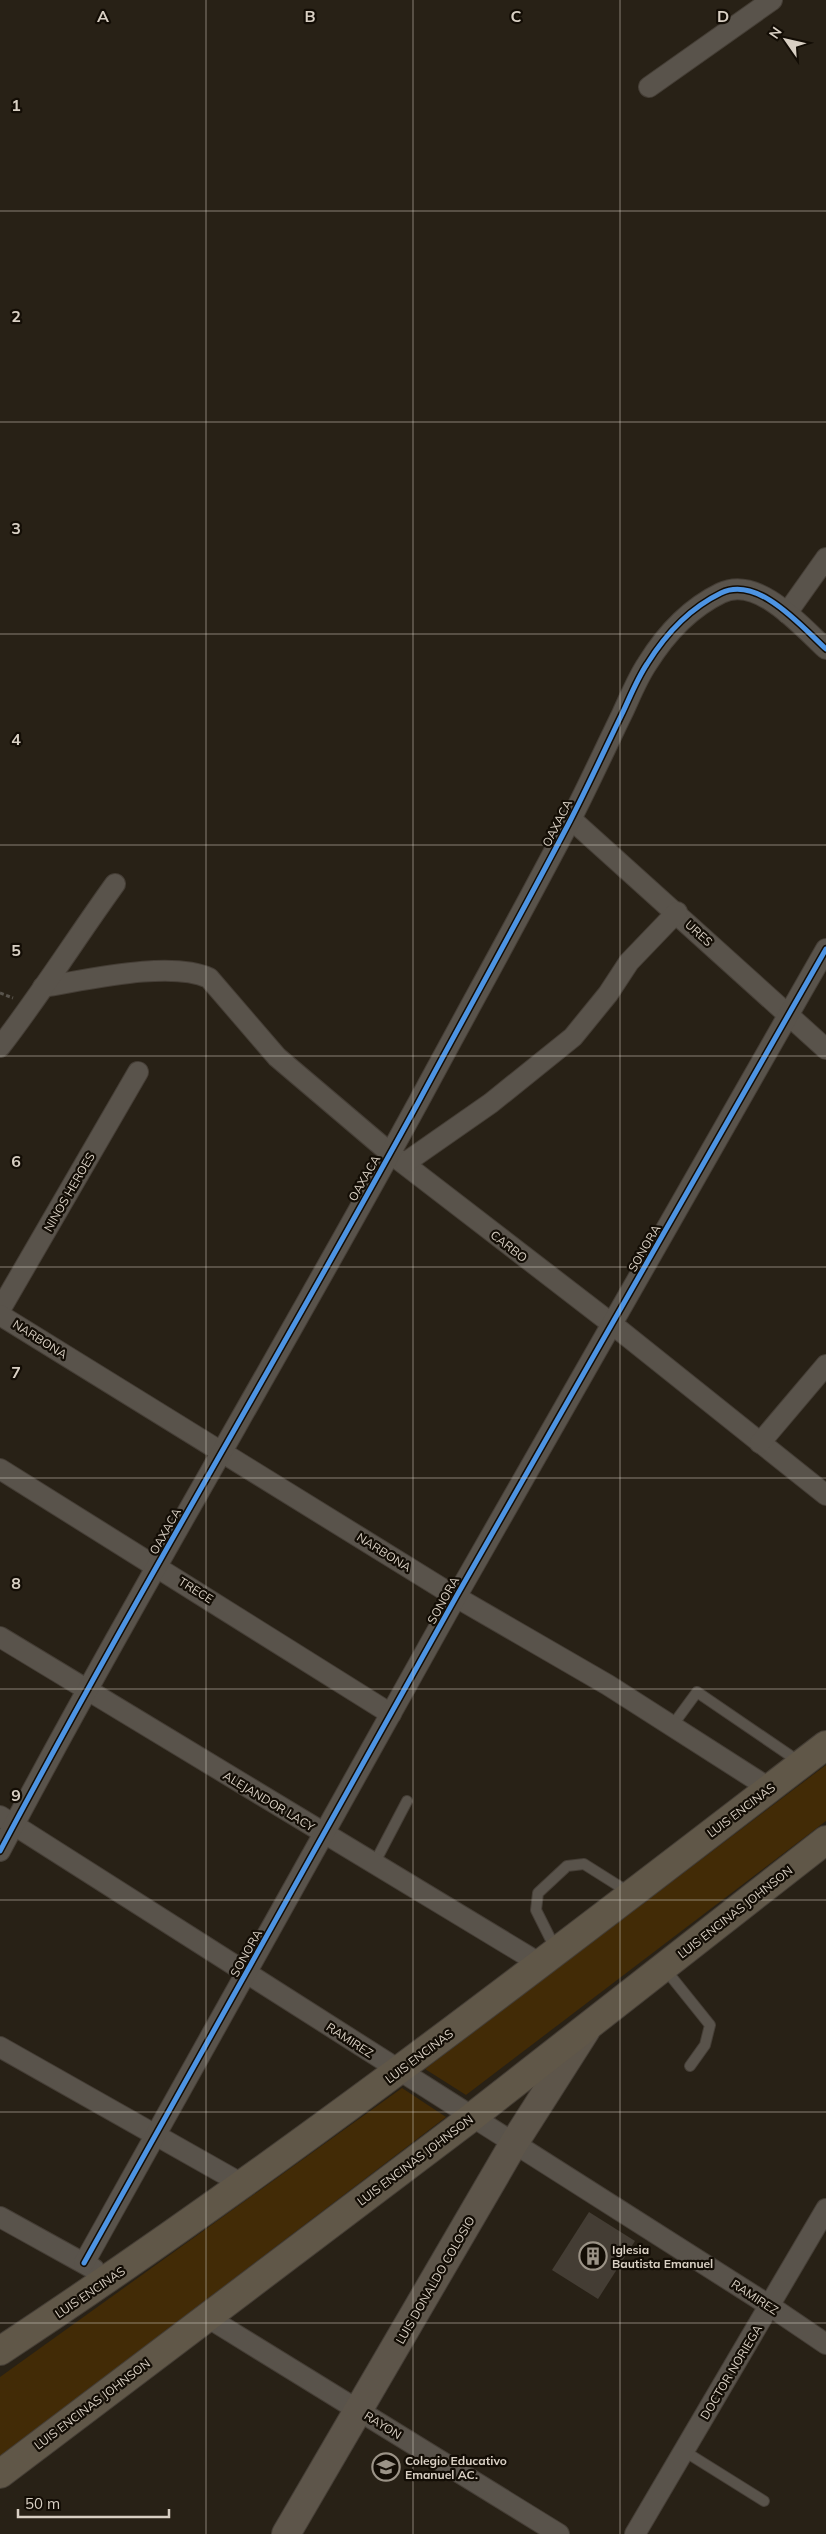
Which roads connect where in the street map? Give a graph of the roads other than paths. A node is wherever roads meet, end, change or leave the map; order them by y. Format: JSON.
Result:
{"nodes":[{"id":1,"x":772,"y":0,"type":"edge"},
{"id":2,"x":649,"y":87,"type":"dead end"},
{"id":3,"x":826,"y":558,"type":"edge"},
{"id":4,"x":786,"y":613,"type":"junction"},
{"id":5,"x":826,"y":649,"type":"edge"},
{"id":6,"x":571,"y":819,"type":"junction"},
{"id":7,"x":115,"y":884,"type":"dead end"},
{"id":8,"x":677,"y":912,"type":"junction"},
{"id":9,"x":826,"y":949,"type":"edge"},
{"id":10,"x":43,"y":987,"type":"junction"},
{"id":11,"x":789,"y":1015,"type":"junction"},
{"id":12,"x":0,"y":1047,"type":"edge"},
{"id":13,"x":826,"y":1049,"type":"edge"},
{"id":14,"x":138,"y":1072,"type":"dead end"},
{"id":15,"x":397,"y":1158,"type":"junction"},
{"id":16,"x":0,"y":1310,"type":"edge"},
{"id":17,"x":0,"y":1314,"type":"edge"},
{"id":18,"x":612,"y":1324,"type":"junction"},
{"id":19,"x":826,"y":1365,"type":"edge"},
{"id":20,"x":760,"y":1443,"type":"junction"},
{"id":21,"x":221,"y":1451,"type":"junction"},
{"id":22,"x":0,"y":1469,"type":"edge"},
{"id":23,"x":826,"y":1495,"type":"edge"},
{"id":24,"x":157,"y":1565,"type":"junction"},
{"id":25,"x":456,"y":1597,"type":"junction"},
{"id":26,"x":0,"y":1637,"type":"edge"},
{"id":27,"x":88,"y":1690,"type":"junction"},
{"id":28,"x":391,"y":1714,"type":"junction"},
{"id":29,"x":672,"y":1726,"type":"junction"},
{"id":30,"x":826,"y":1745,"type":"edge"},
{"id":31,"x":802,"y":1764,"type":"junction"},
{"id":32,"x":769,"y":1788,"type":"junction"},
{"id":33,"x":407,"y":1801,"type":"dead end"},
{"id":34,"x":7,"y":1821,"type":"edge"},
{"id":35,"x":324,"y":1834,"type":"junction"},
{"id":36,"x":826,"y":1840,"type":"edge"},
{"id":37,"x":0,"y":1851,"type":"edge"},
{"id":38,"x":374,"y":1864,"type":"junction"},
{"id":39,"x":631,"y":1894,"type":"junction"},
{"id":40,"x":548,"y":1956,"type":"junction"},
{"id":41,"x":664,"y":1968,"type":"junction"},
{"id":42,"x":246,"y":1973,"type":"junction"},
{"id":43,"x":587,"y":2028,"type":"junction"},
{"id":44,"x":0,"y":2047,"type":"edge"},
{"id":45,"x":690,"y":2066,"type":"dead end"},
{"id":46,"x":398,"y":2072,"type":"junction"},
{"id":47,"x":472,"y":2117,"type":"junction"},
{"id":48,"x":157,"y":2134,"type":"junction"},
{"id":49,"x":514,"y":2144,"type":"junction"},
{"id":50,"x":244,"y":2185,"type":"junction"},
{"id":51,"x":826,"y":2209,"type":"edge"},
{"id":52,"x":0,"y":2217,"type":"edge"},
{"id":53,"x":84,"y":2264,"type":"junction"},
{"id":54,"x":111,"y":2278,"type":"junction"},
{"id":55,"x":770,"y":2306,"type":"junction"},
{"id":56,"x":206,"y":2317,"type":"junction"},
{"id":57,"x":826,"y":2344,"type":"edge"},
{"id":58,"x":0,"y":2351,"type":"edge"},
{"id":59,"x":359,"y":2410,"type":"junction"},
{"id":60,"x":684,"y":2451,"type":"junction"},
{"id":61,"x":0,"y":2474,"type":"edge"},
{"id":62,"x":764,"y":2501,"type":"dead end"},
{"id":63,"x":286,"y":2534,"type":"edge"},
{"id":64,"x":559,"y":2534,"type":"edge"},
{"id":65,"x":636,"y":2534,"type":"edge"}],
"edges":[{"from":1,"to":2,"type":"street"},
{"from":3,"to":4,"type":"street"},
{"from":4,"to":5,"type":"street","name":"OAXACA"},
{"from":4,"to":6,"type":"street","name":"OAXACA"},
{"from":6,"to":8,"type":"street","name":"URES"},
{"from":6,"to":15,"type":"street","name":"OAXACA"},
{"from":7,"to":10,"type":"street"},
{"from":8,"to":11,"type":"street","name":"URES"},
{"from":8,"to":15,"type":"street"},
{"from":9,"to":11,"type":"street","name":"SONORA"},
{"from":10,"to":12,"type":"street"},
{"from":10,"to":15,"type":"street","name":"CARBO"},
{"from":11,"to":13,"type":"street","name":"URES"},
{"from":11,"to":18,"type":"street","name":"SONORA"},
{"from":14,"to":16,"type":"street","name":"NINOS HEROES"},
{"from":15,"to":18,"type":"street","name":"CARBO"},
{"from":15,"to":21,"type":"street","name":"OAXACA"},
{"from":17,"to":21,"type":"street","name":"NARBONA"},
{"from":18,"to":20,"type":"street","name":"CARBO"},
{"from":18,"to":25,"type":"street","name":"SONORA"},
{"from":19,"to":20,"type":"street"},
{"from":20,"to":23,"type":"street","name":"CARBO"},
{"from":21,"to":24,"type":"street","name":"OAXACA"},
{"from":21,"to":25,"type":"street","name":"NARBONA"},
{"from":22,"to":24,"type":"street","name":"TRECE"},
{"from":24,"to":27,"type":"street","name":"OAXACA"},
{"from":24,"to":28,"type":"street","name":"TRECE"},
{"from":25,"to":28,"type":"street","name":"SONORA"},
{"from":25,"to":29,"type":"street","name":"NARBONA"},
{"from":26,"to":27,"type":"street","name":"ALEJANDOR LACY"},
{"from":27,"to":34,"type":"street","name":"OAXACA"},
{"from":27,"to":35,"type":"street","name":"ALEJANDOR LACY"},
{"from":28,"to":35,"type":"street","name":"SONORA"},
{"from":29,"to":31,"type":"lane"},
{"from":29,"to":32,"type":"street","name":"NARBONA"},
{"from":30,"to":31,"type":"main road","name":"LUIS ENCINAS"},
{"from":31,"to":32,"type":"main road","name":"LUIS ENCINAS"},
{"from":32,"to":39,"type":"main road","name":"LUIS ENCINAS"},
{"from":33,"to":38,"type":"lane"},
{"from":34,"to":37,"type":"street","name":"OAXACA"},
{"from":34,"to":42,"type":"street","name":"RAMIREZ"},
{"from":35,"to":38,"type":"street","name":"ALEJANDOR LACY"},
{"from":35,"to":42,"type":"street","name":"SONORA"},
{"from":36,"to":41,"type":"main road","name":"LUIS ENCINAS JOHNSON"},
{"from":38,"to":40,"type":"street","name":"ALEJANDOR LACY"},
{"from":39,"to":40,"type":"main road","name":"LUIS ENCINAS"},
{"from":39,"to":40,"type":"lane"},
{"from":40,"to":46,"type":"main road","name":"LUIS ENCINAS"},
{"from":41,"to":43,"type":"main road","name":"LUIS ENCINAS JOHNSON"},
{"from":41,"to":45,"type":"lane"},
{"from":42,"to":46,"type":"street","name":"RAMIREZ"},
{"from":42,"to":48,"type":"street","name":"SONORA"},
{"from":43,"to":47,"type":"main road","name":"LUIS ENCINAS JOHNSON"},
{"from":43,"to":49,"type":"main road","name":"LUIS DONALDO COLOSIO"},
{"from":44,"to":48,"type":"street"},
{"from":46,"to":47,"type":"street","name":"RAMIREZ"},
{"from":46,"to":50,"type":"main road","name":"LUIS ENCINAS"},
{"from":47,"to":49,"type":"street","name":"RAMIREZ"},
{"from":47,"to":56,"type":"main road","name":"LUIS ENCINAS JOHNSON"},
{"from":48,"to":50,"type":"street"},
{"from":48,"to":53,"type":"street","name":"SONORA"},
{"from":49,"to":55,"type":"street","name":"RAMIREZ"},
{"from":49,"to":59,"type":"main road","name":"LUIS DONALDO COLOSIO"},
{"from":50,"to":54,"type":"main road","name":"LUIS ENCINAS"},
{"from":51,"to":55,"type":"street","name":"DOCTOR NORIEGA"},
{"from":52,"to":53,"type":"street"},
{"from":53,"to":54,"type":"street"},
{"from":54,"to":58,"type":"main road","name":"LUIS ENCINAS"},
{"from":55,"to":57,"type":"street","name":"RAMIREZ"},
{"from":55,"to":60,"type":"street","name":"DOCTOR NORIEGA"},
{"from":56,"to":59,"type":"street","name":"RAYON"},
{"from":56,"to":61,"type":"main road","name":"LUIS ENCINAS JOHNSON"},
{"from":59,"to":63,"type":"main road","name":"LUIS DONALDO COLOSIO"},
{"from":59,"to":64,"type":"street","name":"RAYON"},
{"from":60,"to":62,"type":"lane"},
{"from":60,"to":65,"type":"street","name":"DOCTOR NORIEGA"}]}
